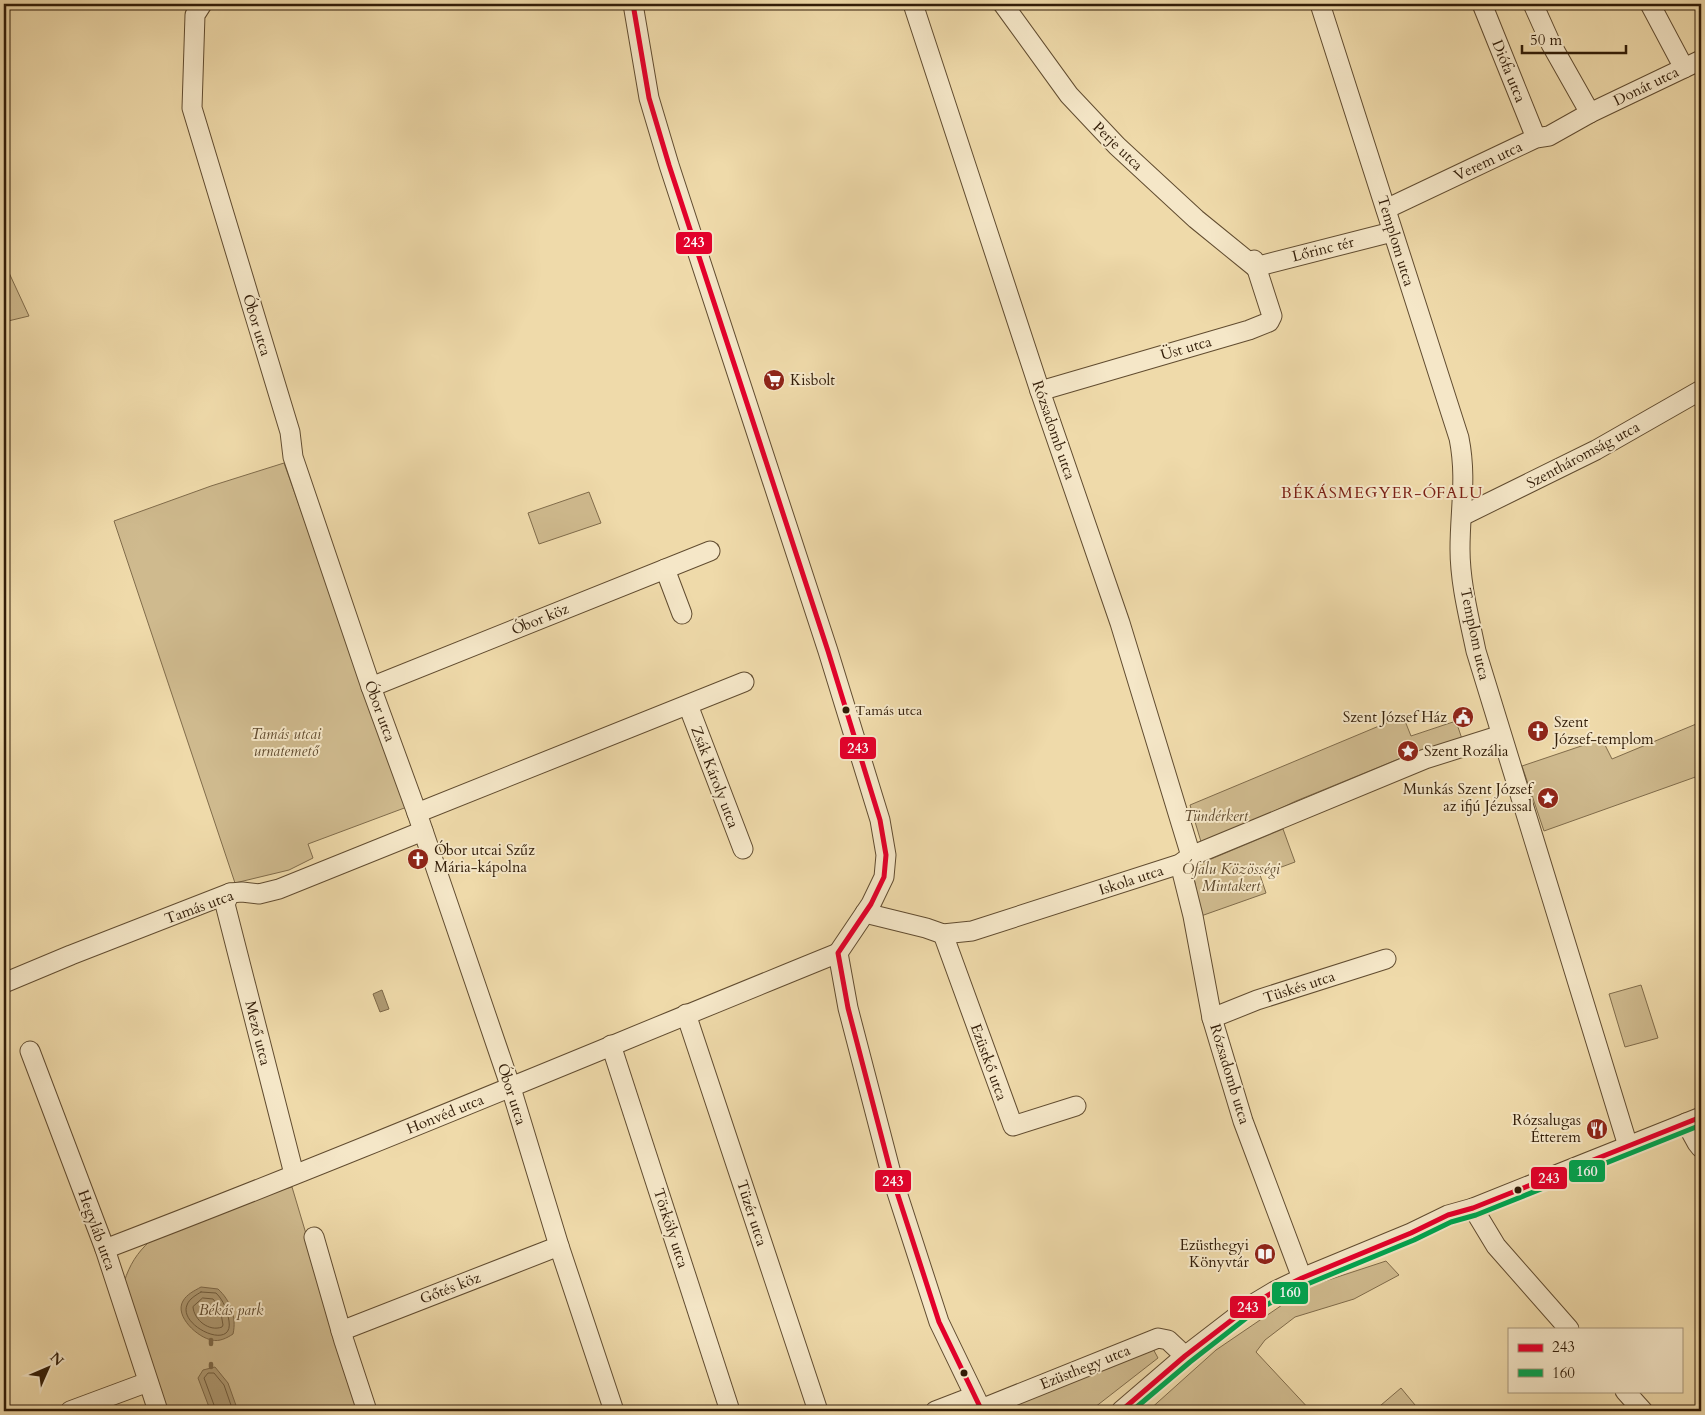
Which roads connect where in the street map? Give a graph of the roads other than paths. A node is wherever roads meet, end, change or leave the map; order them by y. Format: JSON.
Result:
{"nodes":[{"id":1,"x":202,"y":4,"type":"edge"},
{"id":2,"x":633,"y":4,"type":"edge"},
{"id":3,"x":913,"y":4,"type":"edge"},
{"id":4,"x":1003,"y":4,"type":"edge"},
{"id":5,"x":1320,"y":4,"type":"edge"},
{"id":6,"x":1482,"y":4,"type":"edge"},
{"id":7,"x":1533,"y":4,"type":"edge"},
{"id":8,"x":1650,"y":4,"type":"edge"},
{"id":9,"x":1693,"y":64,"type":"edge"},
{"id":10,"x":1590,"y":113,"type":"junction"},
{"id":11,"x":1536,"y":138,"type":"junction"},
{"id":12,"x":1386,"y":209,"type":"junction"},
{"id":13,"x":1392,"y":232,"type":"junction"},
{"id":14,"x":1254,"y":263,"type":"junction"},
{"id":15,"x":1701,"y":390,"type":"edge"},
{"id":16,"x":1040,"y":391,"type":"junction"},
{"id":17,"x":1462,"y":516,"type":"junction"},
{"id":18,"x":710,"y":551,"type":"dead end"},
{"id":19,"x":665,"y":569,"type":"junction"},
{"id":20,"x":682,"y":614,"type":"dead end"},
{"id":21,"x":744,"y":682,"type":"dead end"},
{"id":22,"x":370,"y":687,"type":"junction"},
{"id":23,"x":688,"y":705,"type":"junction"},
{"id":24,"x":1501,"y":736,"type":"junction"},
{"id":25,"x":417,"y":813,"type":"junction"},
{"id":26,"x":423,"y":831,"type":"junction"},
{"id":27,"x":743,"y":849,"type":"dead end"},
{"id":28,"x":1186,"y":860,"type":"junction"},
{"id":29,"x":230,"y":893,"type":"junction"},
{"id":30,"x":865,"y":913,"type":"junction"},
{"id":31,"x":943,"y":934,"type":"junction"},
{"id":32,"x":838,"y":953,"type":"junction"},
{"id":33,"x":1386,"y":959,"type":"dead end"},
{"id":34,"x":4,"y":983,"type":"edge"},
{"id":35,"x":686,"y":1014,"type":"junction"},
{"id":36,"x":1212,"y":1018,"type":"junction"},
{"id":37,"x":612,"y":1045,"type":"junction"},
{"id":38,"x":30,"y":1051,"type":"dead end"},
{"id":39,"x":511,"y":1088,"type":"junction"},
{"id":40,"x":1076,"y":1106,"type":"dead end"},
{"id":41,"x":1694,"y":1120,"type":"edge"},
{"id":42,"x":1628,"y":1146,"type":"junction"},
{"id":43,"x":1701,"y":1148,"type":"edge"},
{"id":44,"x":294,"y":1174,"type":"junction"},
{"id":45,"x":1473,"y":1208,"type":"junction"},
{"id":46,"x":314,"y":1237,"type":"dead end"},
{"id":47,"x":559,"y":1246,"type":"junction"},
{"id":48,"x":106,"y":1249,"type":"junction"},
{"id":49,"x":1302,"y":1278,"type":"junction"},
{"id":50,"x":1568,"y":1328,"type":"edge"},
{"id":51,"x":341,"y":1331,"type":"junction"},
{"id":52,"x":1185,"y":1356,"type":"junction"},
{"id":53,"x":148,"y":1382,"type":"junction"},
{"id":54,"x":1626,"y":1392,"type":"edge"},
{"id":55,"x":979,"y":1405,"type":"edge"},
{"id":56,"x":70,"y":1411,"type":"edge"},
{"id":57,"x":158,"y":1411,"type":"edge"},
{"id":58,"x":367,"y":1411,"type":"edge"},
{"id":59,"x":614,"y":1411,"type":"edge"},
{"id":60,"x":730,"y":1411,"type":"edge"},
{"id":61,"x":818,"y":1411,"type":"edge"},
{"id":62,"x":935,"y":1411,"type":"edge"},
{"id":63,"x":1121,"y":1411,"type":"edge"},
{"id":64,"x":1643,"y":1411,"type":"edge"}],
"edges":[{"from":1,"to":22,"type":"street","name":"Óbor utca"},
{"from":2,"to":30,"type":"street"},
{"from":3,"to":16,"type":"street","name":"Rózsadomb utca"},
{"from":4,"to":14,"type":"street","name":"Perje utca"},
{"from":5,"to":12,"type":"street","name":"Templom utca"},
{"from":6,"to":11,"type":"street","name":"Diófa utca"},
{"from":7,"to":10,"type":"street"},
{"from":8,"to":9,"type":"street"},
{"from":9,"to":10,"type":"street","name":"Donát utca"},
{"from":10,"to":11,"type":"street","name":"Verem utca"},
{"from":11,"to":12,"type":"street","name":"Verem utca"},
{"from":12,"to":13,"type":"street","name":"Templom utca"},
{"from":13,"to":14,"type":"street","name":"Lőrinc tér"},
{"from":13,"to":17,"type":"street","name":"Templom utca"},
{"from":14,"to":16,"type":"street","name":"Üst utca"},
{"from":15,"to":17,"type":"street","name":"Szentháromság utca"},
{"from":16,"to":28,"type":"street","name":"Rózsadomb utca"},
{"from":17,"to":24,"type":"street","name":"Templom utca"},
{"from":18,"to":19,"type":"street","name":"Óbor köz"},
{"from":19,"to":20,"type":"street"},
{"from":19,"to":22,"type":"street","name":"Óbor köz"},
{"from":21,"to":23,"type":"street"},
{"from":22,"to":25,"type":"street","name":"Óbor utca"},
{"from":23,"to":25,"type":"street"},
{"from":23,"to":27,"type":"street","name":"Zsák Károly utca"},
{"from":24,"to":28,"type":"street","name":"Iskola utca"},
{"from":24,"to":42,"type":"street","name":"Templom utca"},
{"from":25,"to":26,"type":"street","name":"Óbor utca"},
{"from":26,"to":29,"type":"street","name":"Tamás utca"},
{"from":26,"to":39,"type":"street","name":"Óbor utca"},
{"from":28,"to":31,"type":"street","name":"Iskola utca"},
{"from":28,"to":36,"type":"street","name":"Rózsadomb utca"},
{"from":29,"to":34,"type":"street","name":"Tamás utca"},
{"from":29,"to":44,"type":"street","name":"Mező utca"},
{"from":30,"to":31,"type":"street","name":"Iskola utca"},
{"from":30,"to":32,"type":"street"},
{"from":31,"to":40,"type":"street","name":"Ezüstkő utca"},
{"from":32,"to":35,"type":"street","name":"Honvéd utca"},
{"from":32,"to":55,"type":"street"},
{"from":33,"to":36,"type":"street","name":"Tüskés utca"},
{"from":35,"to":37,"type":"street","name":"Honvéd utca"},
{"from":35,"to":61,"type":"street","name":"Tüzér utca"},
{"from":36,"to":49,"type":"street","name":"Rózsadomb utca"},
{"from":37,"to":39,"type":"street","name":"Honvéd utca"},
{"from":37,"to":60,"type":"street","name":"Törköly utca"},
{"from":38,"to":48,"type":"street","name":"Hegyláb utca"},
{"from":39,"to":44,"type":"street","name":"Honvéd utca"},
{"from":39,"to":47,"type":"street","name":"Óbor utca"},
{"from":41,"to":42,"type":"street"},
{"from":41,"to":43,"type":"street"},
{"from":42,"to":45,"type":"street"},
{"from":44,"to":48,"type":"street","name":"Honvéd utca"},
{"from":45,"to":49,"type":"street"},
{"from":45,"to":50,"type":"street"},
{"from":46,"to":51,"type":"street"},
{"from":47,"to":51,"type":"street","name":"Gőtés köz"},
{"from":47,"to":59,"type":"street","name":"Óbor utca"},
{"from":48,"to":53,"type":"street","name":"Hegyláb utca"},
{"from":49,"to":52,"type":"street"},
{"from":51,"to":58,"type":"street"},
{"from":52,"to":55,"type":"street","name":"Ezüsthegy utca"},
{"from":52,"to":63,"type":"street"},
{"from":53,"to":56,"type":"street"},
{"from":53,"to":57,"type":"street","name":"Hegyláb utca"},
{"from":54,"to":64,"type":"street"},
{"from":55,"to":62,"type":"street"}]}
